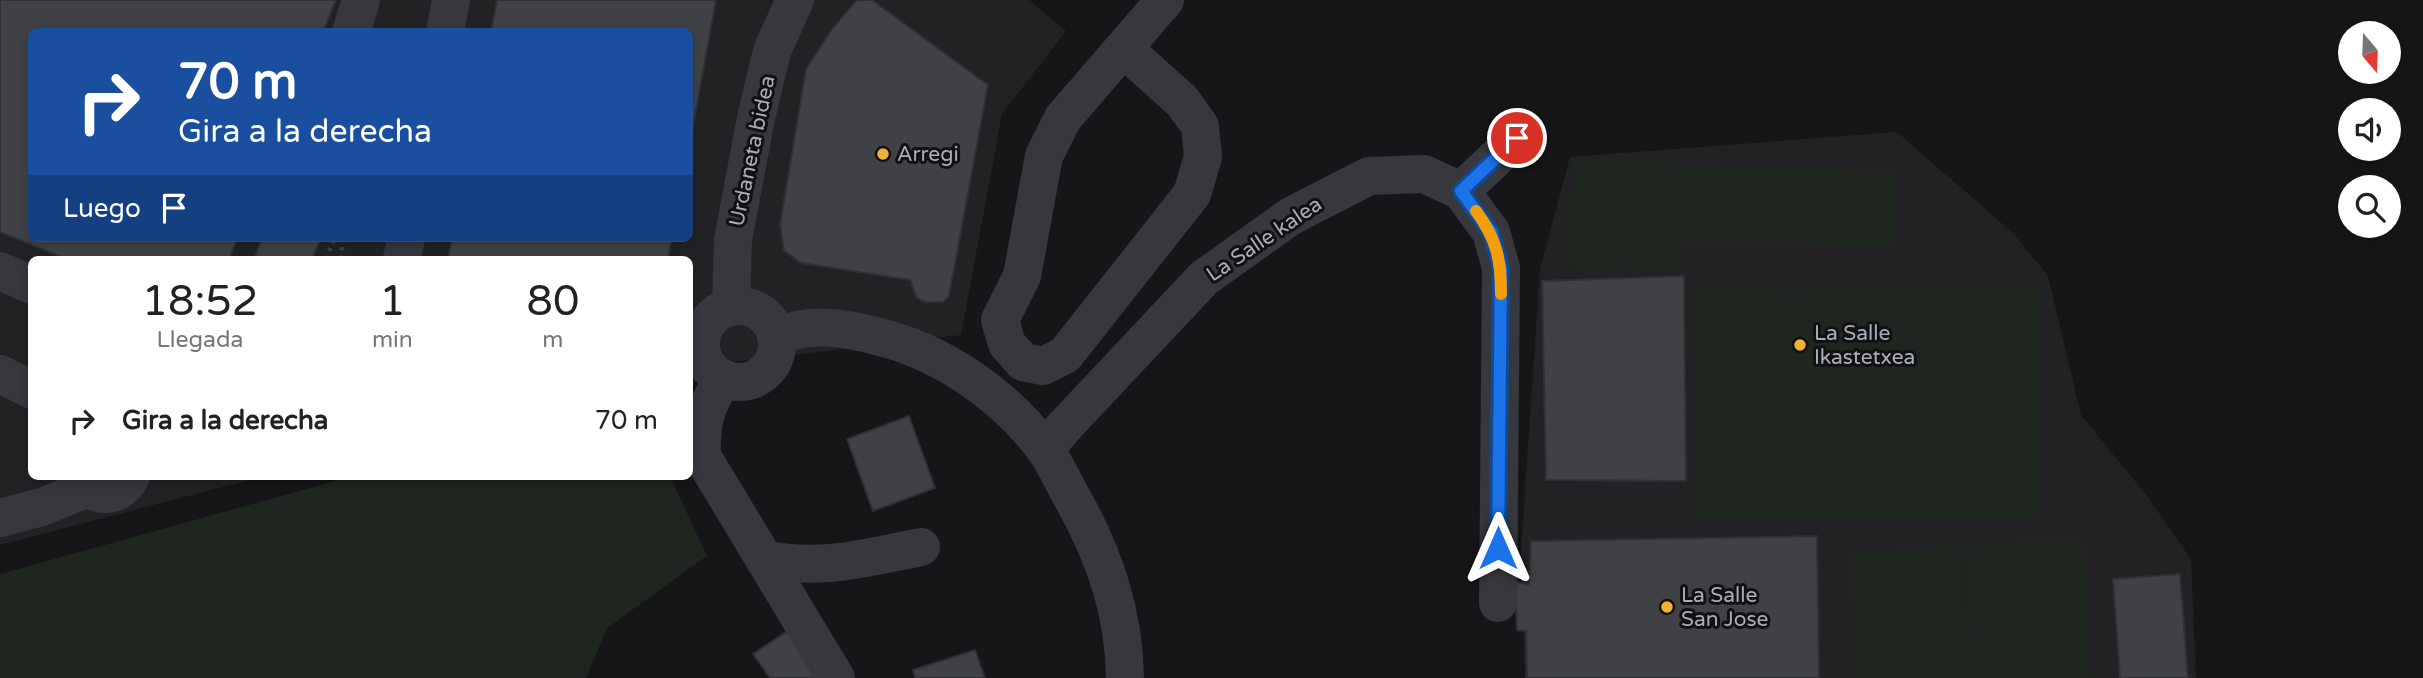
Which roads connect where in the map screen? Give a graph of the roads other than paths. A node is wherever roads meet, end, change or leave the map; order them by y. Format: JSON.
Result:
{"nodes":[{"id":1,"x":361,"y":0,"type":"edge"},
{"id":2,"x":451,"y":0,"type":"edge"},
{"id":3,"x":795,"y":0,"type":"edge"},
{"id":4,"x":1165,"y":0,"type":"edge"},
{"id":5,"x":352,"y":28,"type":"edge"},
{"id":6,"x":446,"y":28,"type":"edge"},
{"id":7,"x":1124,"y":49,"type":"junction"},
{"id":8,"x":1517,"y":138,"type":"dead end"},
{"id":9,"x":1461,"y":191,"type":"junction"},
{"id":10,"x":0,"y":271,"type":"edge"},
{"id":11,"x":28,"y":283,"type":"edge"},
{"id":12,"x":731,"y":307,"type":"junction"},
{"id":13,"x":776,"y":337,"type":"junction"},
{"id":14,"x":705,"y":359,"type":"edge"},
{"id":15,"x":0,"y":374,"type":"edge"},
{"id":16,"x":28,"y":388,"type":"edge"},
{"id":17,"x":1045,"y":450,"type":"junction"},
{"id":18,"x":129,"y":480,"type":"edge"},
{"id":19,"x":84,"y":482,"type":"edge"},
{"id":20,"x":0,"y":519,"type":"edge"},
{"id":21,"x":921,"y":547,"type":"dead end"},
{"id":22,"x":764,"y":559,"type":"junction"},
{"id":23,"x":1498,"y":603,"type":"dead end"},
{"id":24,"x":836,"y":678,"type":"edge"},
{"id":25,"x":1125,"y":678,"type":"edge"}],
"edges":[{"from":1,"to":5,"type":"street"},
{"from":2,"to":6,"type":"street"},
{"from":3,"to":12,"type":"street","name":"Urdaneta bidea"},
{"from":4,"to":7,"type":"street"},
{"from":7,"to":7,"type":"street"},
{"from":8,"to":9,"type":"street"},
{"from":9,"to":17,"type":"street","name":"La Salle kalea"},
{"from":9,"to":23,"type":"street","name":"La Salle kalea"},
{"from":10,"to":11,"type":"street"},
{"from":12,"to":13,"type":"street"},
{"from":12,"to":14,"type":"street"},
{"from":13,"to":14,"type":"street"},
{"from":13,"to":17,"type":"street"},
{"from":14,"to":22,"type":"street"},
{"from":15,"to":16,"type":"street"},
{"from":17,"to":25,"type":"street"},
{"from":18,"to":19,"type":"street"},
{"from":19,"to":20,"type":"street"},
{"from":21,"to":22,"type":"street"},
{"from":22,"to":24,"type":"street"}]}
